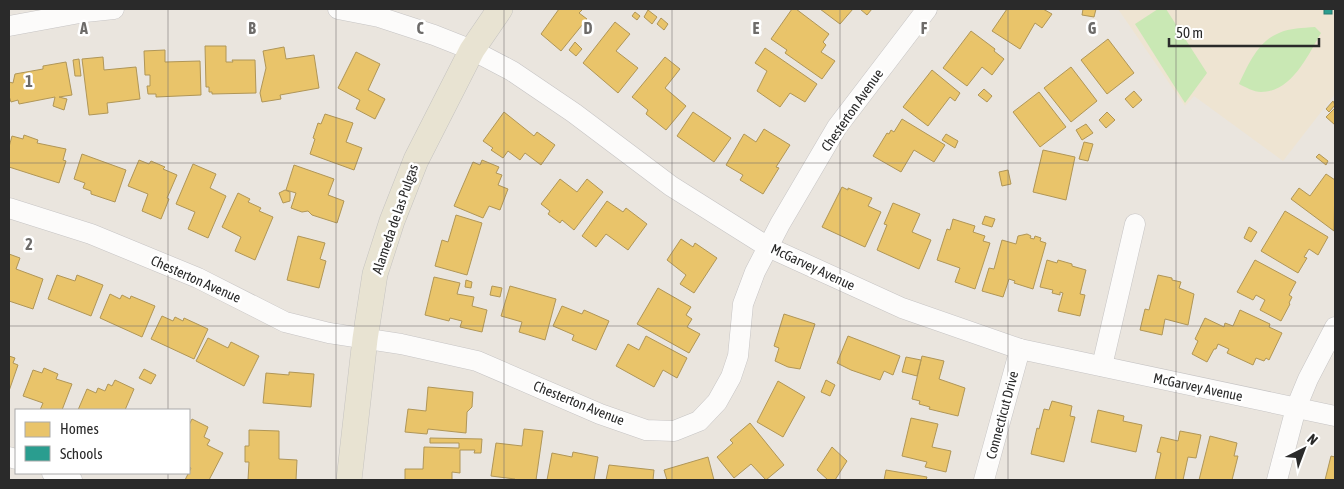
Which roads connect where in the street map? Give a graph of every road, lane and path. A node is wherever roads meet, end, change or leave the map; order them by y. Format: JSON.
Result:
{"nodes":[{"id":1,"x":114,"y":9,"type":"edge"},
{"id":2,"x":338,"y":9,"type":"edge"},
{"id":3,"x":500,"y":9,"type":"edge"},
{"id":4,"x":927,"y":9,"type":"edge"},
{"id":5,"x":9,"y":26,"type":"edge"},
{"id":6,"x":472,"y":50,"type":"junction"},
{"id":7,"x":9,"y":208,"type":"edge"},
{"id":8,"x":1135,"y":224,"type":"dead end"},
{"id":9,"x":768,"y":247,"type":"junction"},
{"id":10,"x":1335,"y":327,"type":"edge"},
{"id":11,"x":365,"y":339,"type":"junction"},
{"id":12,"x":1020,"y":349,"type":"junction"},
{"id":13,"x":1102,"y":366,"type":"junction"},
{"id":14,"x":1296,"y":408,"type":"junction"},
{"id":15,"x":1335,"y":416,"type":"edge"},
{"id":16,"x":55,"y":474,"type":"edge"},
{"id":17,"x":72,"y":480,"type":"edge"},
{"id":18,"x":349,"y":480,"type":"edge"},
{"id":19,"x":984,"y":480,"type":"edge"},
{"id":20,"x":1277,"y":480,"type":"edge"}],
"edges":[{"from":1,"to":5,"type":"street"},
{"from":2,"to":6,"type":"street","name":"McGarvey Avenue"},
{"from":3,"to":6,"type":"main road","name":"Alameda de las Pulgas"},
{"from":4,"to":9,"type":"street","name":"Chesterton Avenue"},
{"from":6,"to":9,"type":"street","name":"McGarvey Avenue"},
{"from":6,"to":11,"type":"main road","name":"Alameda de las Pulgas"},
{"from":7,"to":11,"type":"street","name":"Chesterton Avenue"},
{"from":8,"to":13,"type":"street"},
{"from":9,"to":11,"type":"street","name":"Chesterton Avenue"},
{"from":9,"to":12,"type":"street","name":"McGarvey Avenue"},
{"from":10,"to":14,"type":"street"},
{"from":11,"to":18,"type":"main road","name":"Alameda de las Pulgas"},
{"from":12,"to":13,"type":"street","name":"McGarvey Avenue"},
{"from":12,"to":19,"type":"street","name":"Connecticut Drive"},
{"from":13,"to":14,"type":"street","name":"McGarvey Avenue"},
{"from":14,"to":15,"type":"street","name":"McGarvey Avenue"},
{"from":14,"to":20,"type":"street"},
{"from":16,"to":17,"type":"street"}]}
